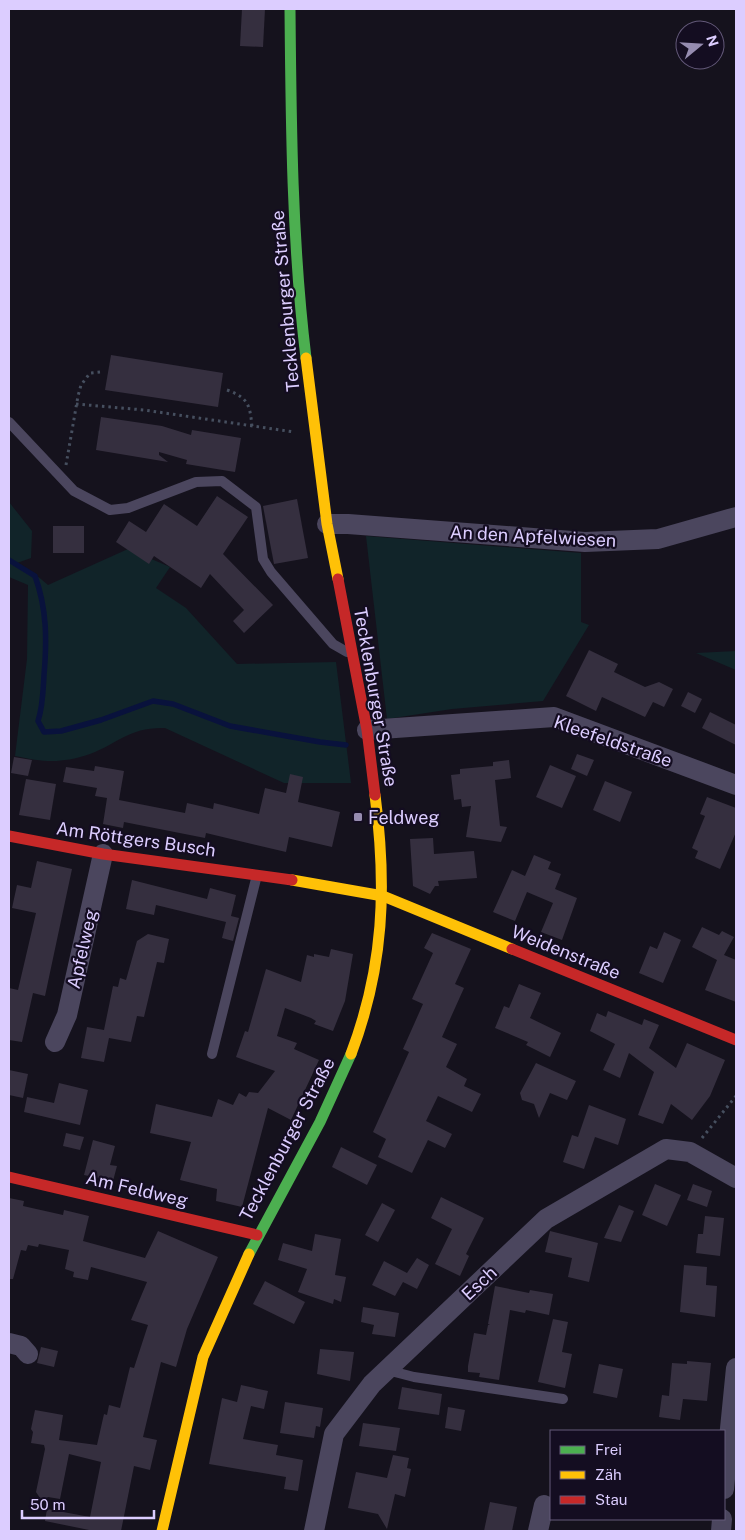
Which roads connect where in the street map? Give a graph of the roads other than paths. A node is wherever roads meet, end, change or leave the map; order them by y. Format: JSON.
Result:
{"nodes":[{"id":1,"x":290,"y":9,"type":"edge"},
{"id":2,"x":9,"y":422,"type":"edge"},
{"id":3,"x":736,"y":517,"type":"edge"},
{"id":4,"x":328,"y":524,"type":"junction"},
{"id":5,"x":352,"y":655,"type":"junction"},
{"id":6,"x":367,"y":730,"type":"junction"},
{"id":7,"x":736,"y":785,"type":"edge"},
{"id":8,"x":9,"y":836,"type":"edge"},
{"id":9,"x":103,"y":854,"type":"junction"},
{"id":10,"x":258,"y":874,"type":"junction"},
{"id":11,"x":383,"y":896,"type":"junction"},
{"id":12,"x":736,"y":1040,"type":"edge"},
{"id":13,"x":55,"y":1042,"type":"dead end"},
{"id":14,"x":212,"y":1054,"type":"dead end"},
{"id":15,"x":9,"y":1176,"type":"edge"},
{"id":16,"x":736,"y":1178,"type":"edge"},
{"id":17,"x":256,"y":1235,"type":"junction"},
{"id":18,"x":9,"y":1343,"type":"edge"},
{"id":19,"x":28,"y":1354,"type":"dead end"},
{"id":20,"x":736,"y":1368,"type":"edge"},
{"id":21,"x":387,"y":1370,"type":"junction"},
{"id":22,"x":563,"y":1399,"type":"dead end"},
{"id":23,"x":725,"y":1479,"type":"edge"},
{"id":24,"x":544,"y":1505,"type":"dead end"},
{"id":25,"x":162,"y":1531,"type":"edge"},
{"id":26,"x":314,"y":1531,"type":"edge"},
{"id":27,"x":538,"y":1531,"type":"edge"}],
"edges":[{"from":1,"to":4,"type":"street","name":"Tecklenburger Straße"},
{"from":2,"to":5,"type":"lane"},
{"from":3,"to":4,"type":"street","name":"An den Apfelwiesen"},
{"from":4,"to":5,"type":"street","name":"Tecklenburger Straße"},
{"from":5,"to":6,"type":"street","name":"Tecklenburger Straße"},
{"from":6,"to":7,"type":"street","name":"Kleefeldstraße"},
{"from":6,"to":11,"type":"street","name":"Tecklenburger Straße"},
{"from":8,"to":9,"type":"street","name":"Am Röttgers Busch"},
{"from":9,"to":10,"type":"street","name":"Am Röttgers Busch"},
{"from":9,"to":13,"type":"street","name":"Apfelweg"},
{"from":10,"to":11,"type":"street","name":"Am Röttgers Busch"},
{"from":10,"to":14,"type":"lane"},
{"from":11,"to":12,"type":"street","name":"Weidenstraße"},
{"from":11,"to":17,"type":"street","name":"Tecklenburger Straße"},
{"from":15,"to":17,"type":"street","name":"Am Feldweg"},
{"from":16,"to":21,"type":"street","name":"Esch"},
{"from":17,"to":25,"type":"street","name":"Tecklenburger Straße"},
{"from":18,"to":19,"type":"street"},
{"from":20,"to":23,"type":"street"},
{"from":21,"to":22,"type":"lane"},
{"from":21,"to":26,"type":"street","name":"Esch"},
{"from":24,"to":27,"type":"street"}]}
